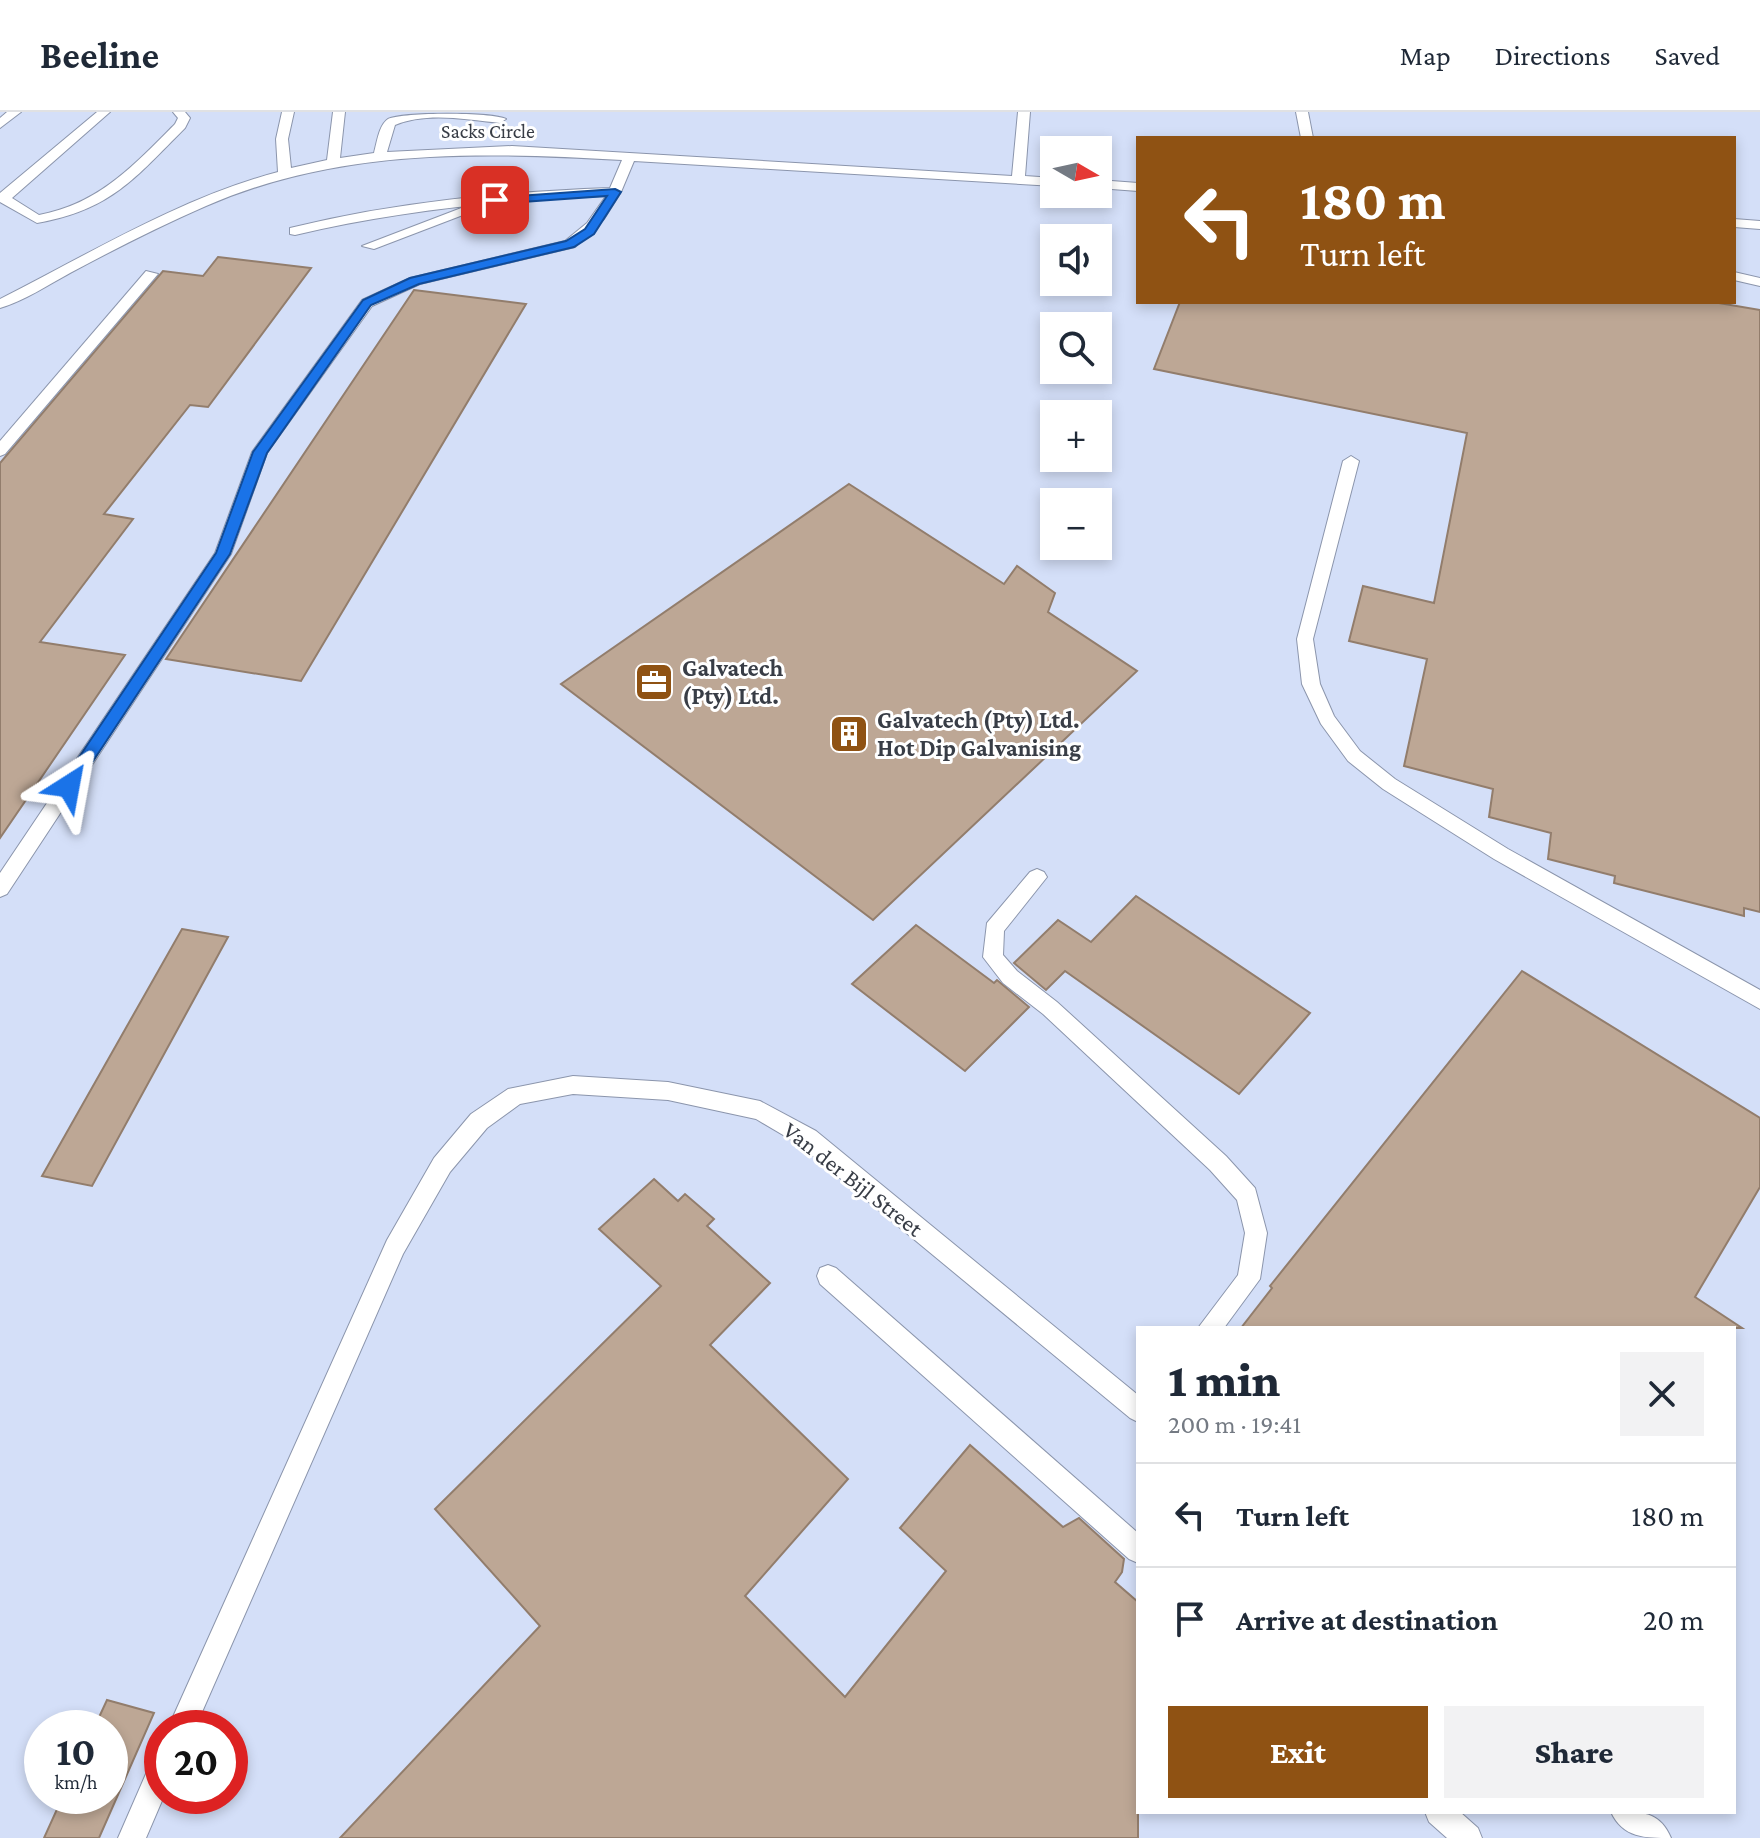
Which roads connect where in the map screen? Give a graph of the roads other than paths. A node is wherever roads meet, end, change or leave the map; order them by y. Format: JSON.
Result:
{"nodes":[{"id":1,"x":15,"y":112,"type":"edge"},
{"id":2,"x":104,"y":112,"type":"edge"},
{"id":3,"x":179,"y":112,"type":"edge"},
{"id":4,"x":288,"y":112,"type":"edge"},
{"id":5,"x":339,"y":112,"type":"edge"},
{"id":6,"x":425,"y":112,"type":"edge"},
{"id":7,"x":436,"y":112,"type":"edge"},
{"id":8,"x":1024,"y":112,"type":"edge"},
{"id":9,"x":1302,"y":112,"type":"edge"},
{"id":10,"x":500,"y":119,"type":"dead end"},
{"id":11,"x":0,"y":124,"type":"edge"},
{"id":12,"x":1307,"y":136,"type":"edge"},
{"id":13,"x":630,"y":156,"type":"junction"},
{"id":14,"x":379,"y":157,"type":"junction"},
{"id":15,"x":333,"y":164,"type":"junction"},
{"id":16,"x":285,"y":175,"type":"junction"},
{"id":17,"x":1018,"y":180,"type":"junction"},
{"id":18,"x":1040,"y":181,"type":"edge"},
{"id":19,"x":1112,"y":185,"type":"edge"},
{"id":20,"x":1136,"y":187,"type":"edge"},
{"id":21,"x":615,"y":192,"type":"junction"},
{"id":22,"x":2,"y":198,"type":"edge"},
{"id":23,"x":495,"y":200,"type":"junction"},
{"id":24,"x":1736,"y":223,"type":"edge"},
{"id":25,"x":1760,"y":225,"type":"edge"},
{"id":26,"x":295,"y":231,"type":"dead end"},
{"id":27,"x":369,"y":246,"type":"dead end"},
{"id":28,"x":151,"y":274,"type":"dead end"},
{"id":29,"x":1736,"y":276,"type":"edge"},
{"id":30,"x":1760,"y":282,"type":"edge"},
{"id":31,"x":0,"y":304,"type":"edge"},
{"id":32,"x":0,"y":451,"type":"edge"},
{"id":33,"x":1351,"y":461,"type":"dead end"},
{"id":34,"x":1037,"y":877,"type":"dead end"},
{"id":35,"x":0,"y":889,"type":"edge"},
{"id":36,"x":1760,"y":1000,"type":"edge"},
{"id":37,"x":828,"y":1276,"type":"dead end"},
{"id":38,"x":1212,"y":1326,"type":"edge"},
{"id":39,"x":1136,"y":1408,"type":"edge"},
{"id":40,"x":1136,"y":1548,"type":"edge"},
{"id":41,"x":189,"y":1710,"type":"edge"},
{"id":42,"x":144,"y":1811,"type":"edge"},
{"id":43,"x":1441,"y":1814,"type":"edge"},
{"id":44,"x":1627,"y":1814,"type":"edge"},
{"id":45,"x":132,"y":1838,"type":"edge"},
{"id":46,"x":1468,"y":1838,"type":"edge"},
{"id":47,"x":1657,"y":1838,"type":"edge"}],
"edges":[{"from":1,"to":11,"type":"lane"},
{"from":2,"to":22,"type":"lane"},
{"from":3,"to":22,"type":"lane"},
{"from":4,"to":16,"type":"lane"},
{"from":5,"to":15,"type":"lane"},
{"from":6,"to":14,"type":"lane"},
{"from":7,"to":10,"type":"lane"},
{"from":8,"to":17,"type":"lane"},
{"from":9,"to":12,"type":"lane"},
{"from":13,"to":14,"type":"lane","name":"Sacks Circle"},
{"from":13,"to":17,"type":"lane","name":"Sacks Circle"},
{"from":13,"to":21,"type":"lane"},
{"from":14,"to":15,"type":"lane","name":"Sacks Circle"},
{"from":15,"to":16,"type":"lane","name":"Sacks Circle"},
{"from":16,"to":31,"type":"lane","name":"Sacks Circle"},
{"from":17,"to":18,"type":"lane","name":"Sacks Circle"},
{"from":19,"to":20,"type":"lane"},
{"from":21,"to":23,"type":"lane"},
{"from":21,"to":35,"type":"lane"},
{"from":23,"to":26,"type":"lane"},
{"from":23,"to":27,"type":"lane"},
{"from":24,"to":25,"type":"lane"},
{"from":28,"to":32,"type":"lane"},
{"from":29,"to":30,"type":"lane"},
{"from":33,"to":36,"type":"lane"},
{"from":34,"to":38,"type":"lane"},
{"from":37,"to":40,"type":"lane"},
{"from":39,"to":41,"type":"lane","name":"Van der Bijl Street"},
{"from":42,"to":45,"type":"lane"},
{"from":43,"to":46,"type":"lane"},
{"from":44,"to":47,"type":"lane"}]}
